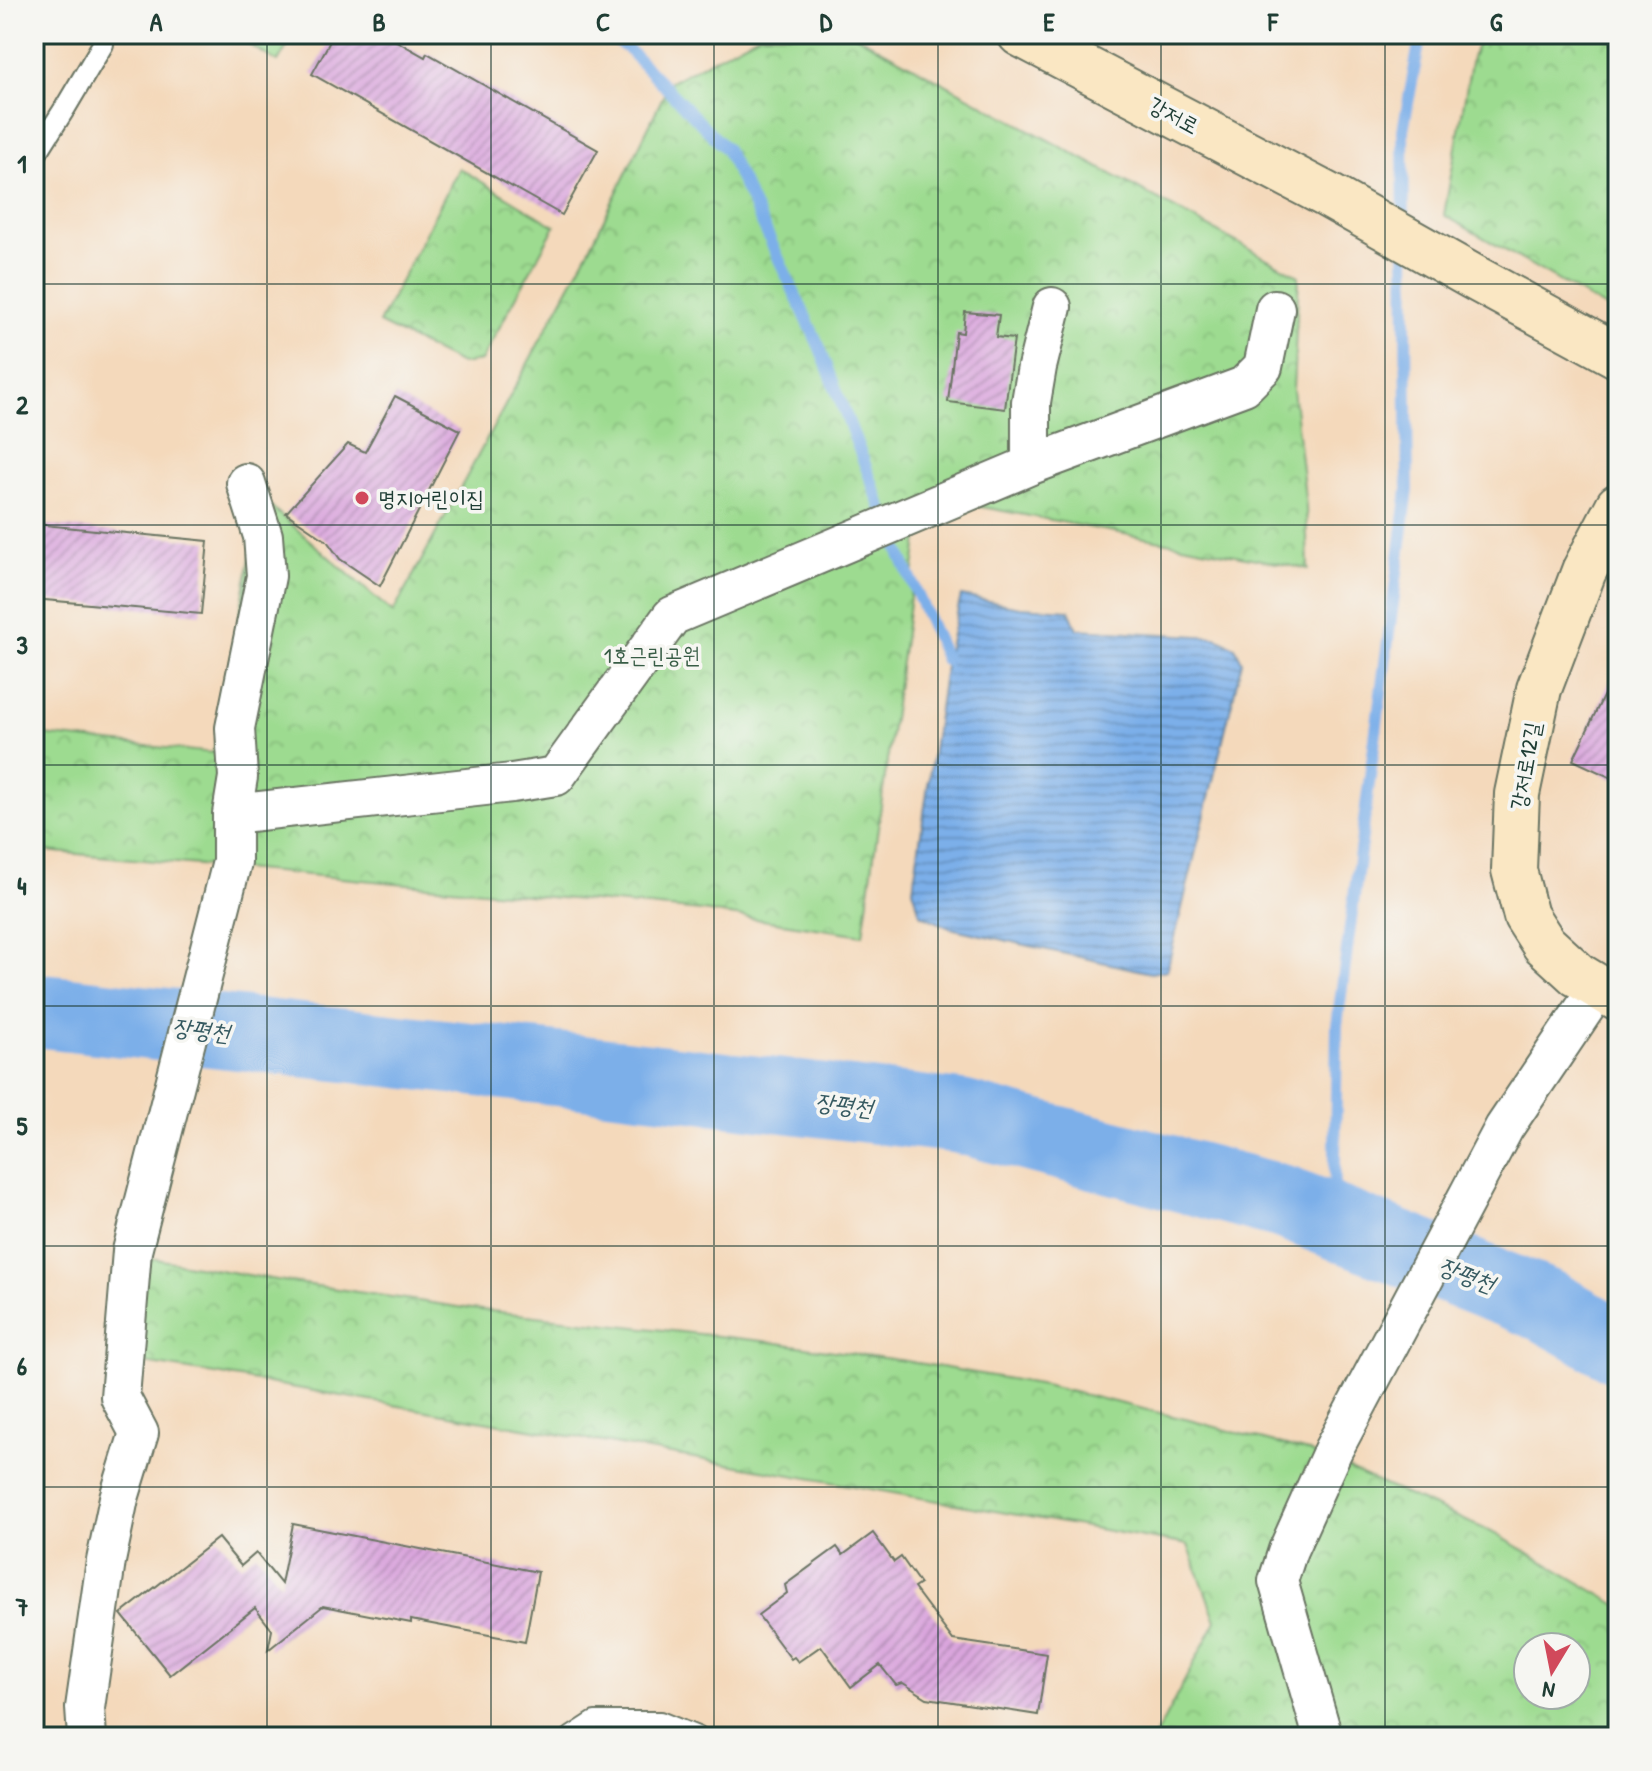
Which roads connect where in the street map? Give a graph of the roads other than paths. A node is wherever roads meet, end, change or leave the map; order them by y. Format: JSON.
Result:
{"nodes":[{"id":1,"x":1020,"y":34,"type":"edge"},
{"id":2,"x":103,"y":44,"type":"dead end"},
{"id":3,"x":34,"y":157,"type":"edge"},
{"id":4,"x":1052,"y":307,"type":"dead end"},
{"id":5,"x":1275,"y":309,"type":"dead end"},
{"id":6,"x":1618,"y":356,"type":"edge"},
{"id":7,"x":1031,"y":465,"type":"junction"},
{"id":8,"x":246,"y":483,"type":"dead end"},
{"id":9,"x":1618,"y":506,"type":"edge"},
{"id":10,"x":232,"y":814,"type":"junction"},
{"id":11,"x":1608,"y":993,"type":"edge"},
{"id":12,"x":87,"y":1737,"type":"edge"},
{"id":13,"x":572,"y":1737,"type":"edge"},
{"id":14,"x":697,"y":1737,"type":"edge"},
{"id":15,"x":1323,"y":1737,"type":"edge"}],
"edges":[{"from":1,"to":6,"type":"street","name":"강저로"},
{"from":2,"to":3,"type":"lane"},
{"from":4,"to":7,"type":"street"},
{"from":5,"to":7,"type":"street"},
{"from":7,"to":10,"type":"street"},
{"from":8,"to":10,"type":"street"},
{"from":9,"to":11,"type":"street","name":"강저로12길"},
{"from":10,"to":12,"type":"street"},
{"from":11,"to":15,"type":"street"},
{"from":13,"to":14,"type":"lane"}]}
